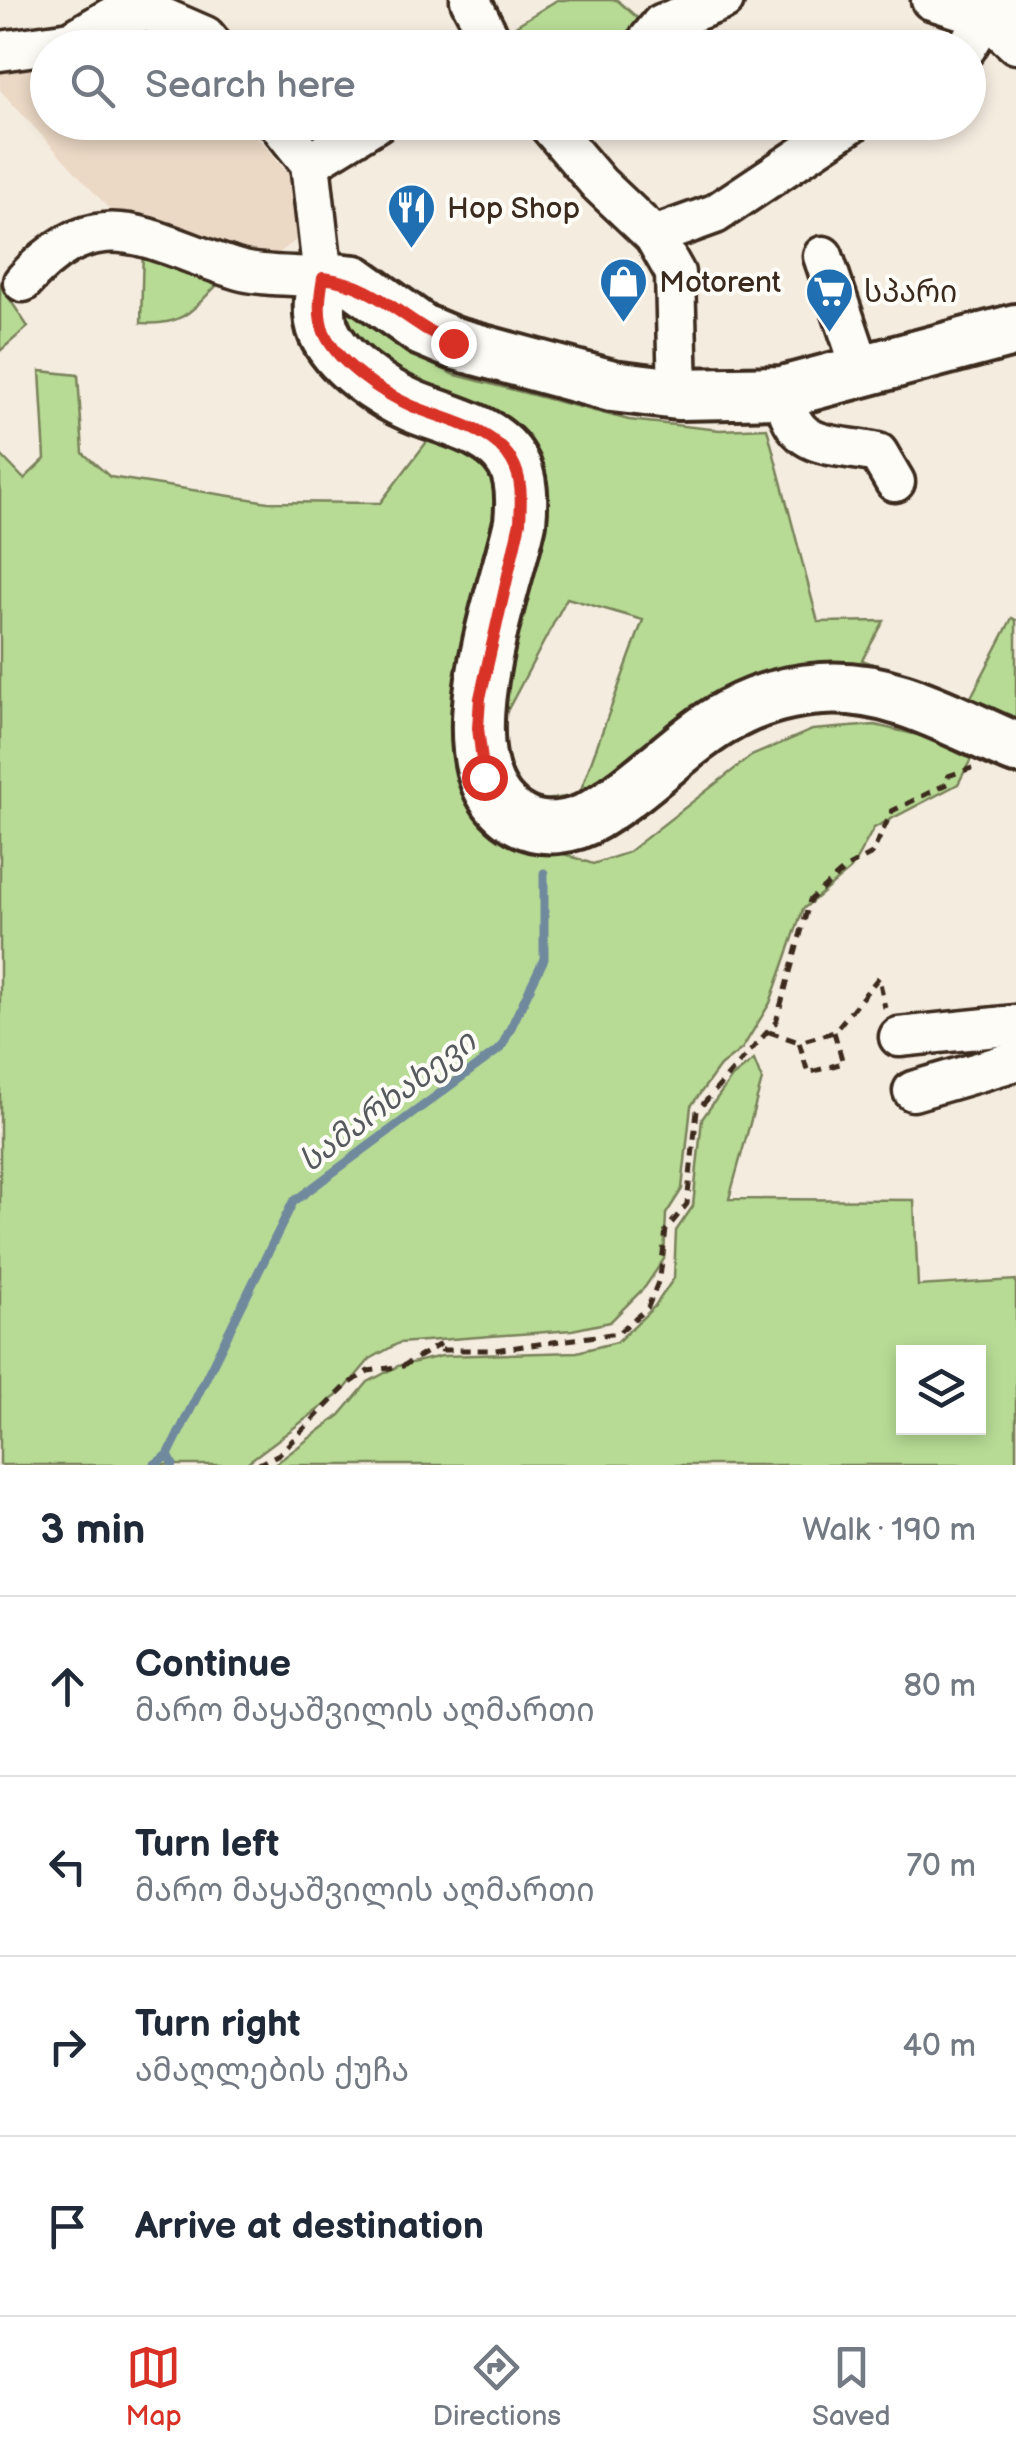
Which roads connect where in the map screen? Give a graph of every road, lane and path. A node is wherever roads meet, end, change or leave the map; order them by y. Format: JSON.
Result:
{"nodes":[{"id":1,"x":191,"y":0,"type":"edge"},
{"id":2,"x":470,"y":0,"type":"edge"},
{"id":3,"x":724,"y":0,"type":"edge"},
{"id":4,"x":931,"y":0,"type":"edge"},
{"id":5,"x":990,"y":19,"type":"edge"},
{"id":6,"x":90,"y":30,"type":"edge"},
{"id":7,"x":186,"y":30,"type":"edge"},
{"id":8,"x":205,"y":30,"type":"edge"},
{"id":9,"x":486,"y":30,"type":"edge"},
{"id":10,"x":656,"y":30,"type":"edge"},
{"id":11,"x":1016,"y":44,"type":"edge"},
{"id":12,"x":30,"y":46,"type":"edge"},
{"id":13,"x":0,"y":50,"type":"edge"},
{"id":14,"x":291,"y":140,"type":"edge"},
{"id":15,"x":348,"y":140,"type":"edge"},
{"id":16,"x":561,"y":140,"type":"edge"},
{"id":17,"x":826,"y":140,"type":"edge"},
{"id":18,"x":310,"y":163,"type":"junction"},
{"id":19,"x":654,"y":236,"type":"junction"},
{"id":20,"x":822,"y":256,"type":"dead end"},
{"id":21,"x":323,"y":278,"type":"junction"},
{"id":22,"x":23,"y":282,"type":"dead end"},
{"id":23,"x":1016,"y":330,"type":"edge"},
{"id":24,"x":863,"y":374,"type":"junction"},
{"id":25,"x":783,"y":392,"type":"junction"},
{"id":26,"x":678,"y":394,"type":"junction"},
{"id":27,"x":895,"y":482,"type":"dead end"},
{"id":28,"x":998,"y":756,"type":"edge"},
{"id":29,"x":1016,"y":1025,"type":"edge"},
{"id":30,"x":769,"y":1032,"type":"junction"},
{"id":31,"x":899,"y":1037,"type":"dead end"},
{"id":32,"x":799,"y":1042,"type":"junction"},
{"id":33,"x":1016,"y":1061,"type":"edge"},
{"id":34,"x":912,"y":1092,"type":"dead end"},
{"id":35,"x":257,"y":1465,"type":"edge"}],
"edges":[{"from":1,"to":8,"type":"street"},
{"from":2,"to":9,"type":"street"},
{"from":3,"to":10,"type":"street"},
{"from":4,"to":5,"type":"street"},
{"from":5,"to":11,"type":"street"},
{"from":6,"to":7,"type":"street"},
{"from":12,"to":13,"type":"street"},
{"from":14,"to":18,"type":"street"},
{"from":15,"to":18,"type":"street"},
{"from":16,"to":19,"type":"street"},
{"from":17,"to":19,"type":"street"},
{"from":18,"to":21,"type":"street"},
{"from":19,"to":26,"type":"street"},
{"from":20,"to":24,"type":"street"},
{"from":21,"to":22,"type":"street"},
{"from":21,"to":26,"type":"main road"},
{"from":21,"to":28,"type":"main road"},
{"from":23,"to":24,"type":"main road"},
{"from":24,"to":25,"type":"main road"},
{"from":25,"to":26,"type":"main road"},
{"from":25,"to":27,"type":"street"},
{"from":28,"to":30,"type":"path"},
{"from":29,"to":31,"type":"street"},
{"from":30,"to":32,"type":"path"},
{"from":30,"to":35,"type":"path"},
{"from":32,"to":32,"type":"path"},
{"from":33,"to":34,"type":"street"}]}
